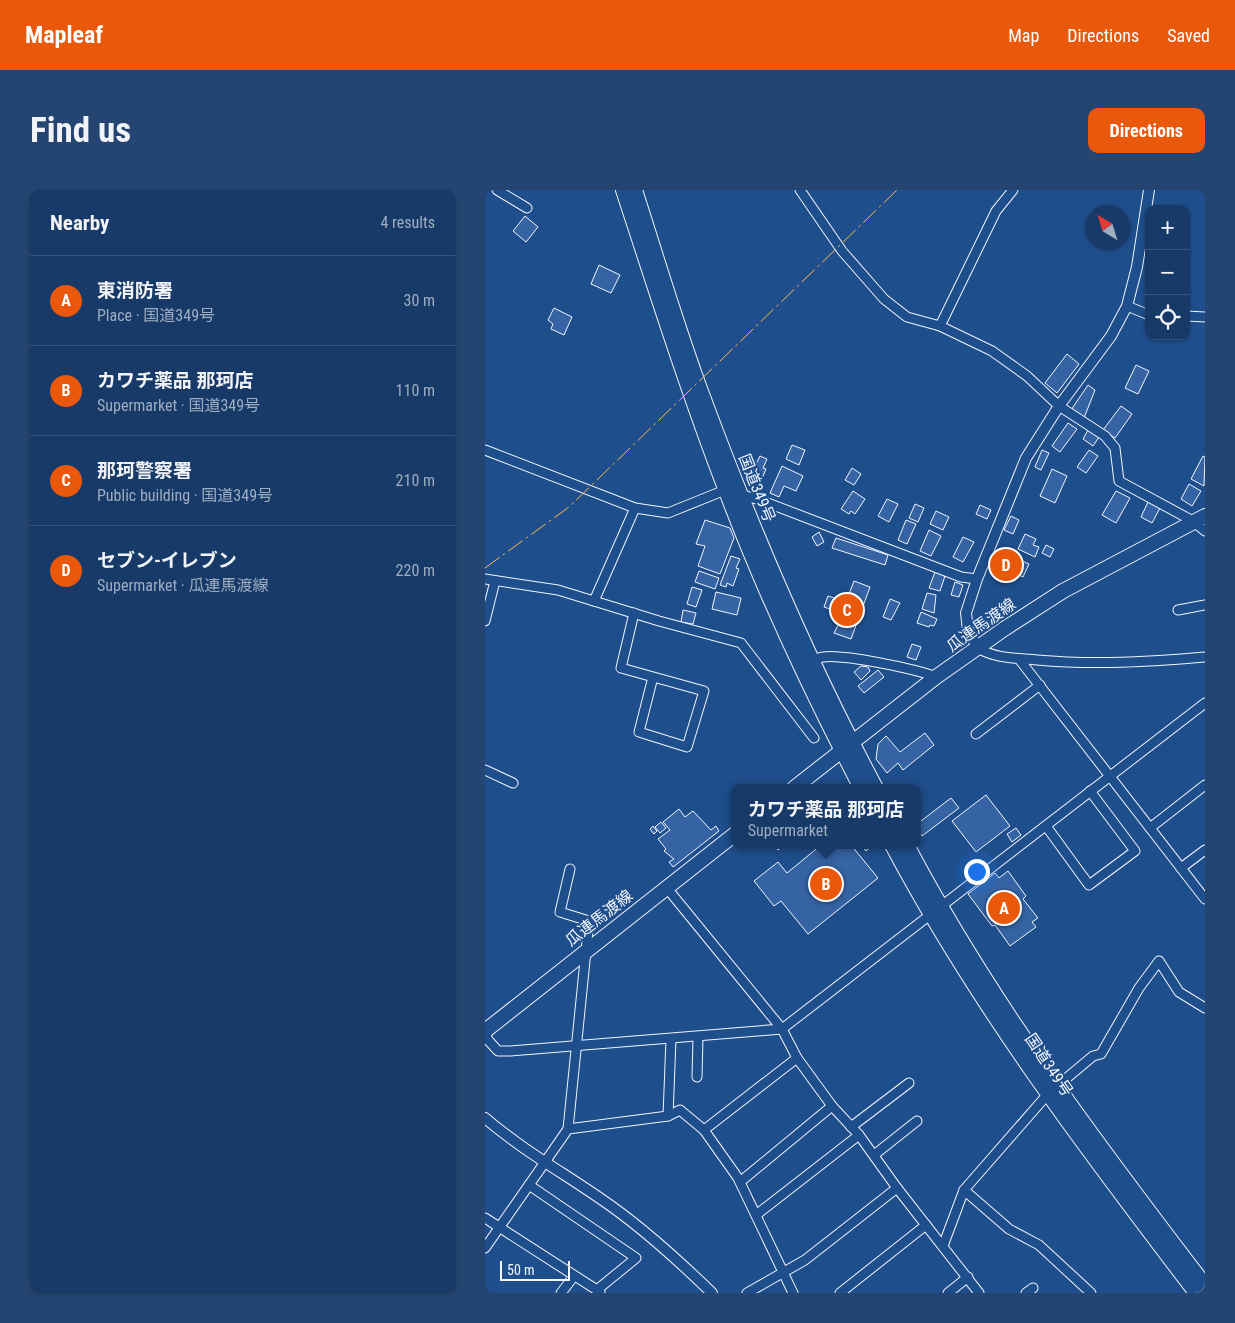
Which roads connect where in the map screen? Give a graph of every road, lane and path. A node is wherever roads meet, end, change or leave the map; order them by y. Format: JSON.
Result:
{"nodes":[{"id":1,"x":497,"y":190,"type":"edge"},
{"id":2,"x":623,"y":190,"type":"edge"},
{"id":3,"x":635,"y":190,"type":"edge"},
{"id":4,"x":800,"y":190,"type":"edge"},
{"id":5,"x":1013,"y":190,"type":"edge"},
{"id":6,"x":1149,"y":190,"type":"edge"},
{"id":7,"x":527,"y":208,"type":"dead end"},
{"id":8,"x":1127,"y":306,"type":"junction"},
{"id":9,"x":1145,"y":313,"type":"edge"},
{"id":10,"x":1190,"y":316,"type":"edge"},
{"id":11,"x":1205,"y":317,"type":"edge"},
{"id":12,"x":940,"y":326,"type":"junction"},
{"id":13,"x":1059,"y":406,"type":"junction"},
{"id":14,"x":485,"y":450,"type":"edge"},
{"id":15,"x":725,"y":490,"type":"junction"},
{"id":16,"x":741,"y":496,"type":"junction"},
{"id":17,"x":635,"y":508,"type":"junction"},
{"id":18,"x":1199,"y":519,"type":"edge"},
{"id":19,"x":1205,"y":531,"type":"edge"},
{"id":20,"x":485,"y":579,"type":"edge"},
{"id":21,"x":977,"y":579,"type":"junction"},
{"id":22,"x":495,"y":581,"type":"junction"},
{"id":23,"x":594,"y":601,"type":"junction"},
{"id":24,"x":1205,"y":605,"type":"edge"},
{"id":25,"x":1178,"y":610,"type":"dead end"},
{"id":26,"x":634,"y":613,"type":"junction"},
{"id":27,"x":485,"y":621,"type":"edge"},
{"id":28,"x":978,"y":648,"type":"junction"},
{"id":29,"x":1205,"y":657,"type":"edge"},
{"id":30,"x":1019,"y":659,"type":"junction"},
{"id":31,"x":812,"y":661,"type":"junction"},
{"id":32,"x":653,"y":677,"type":"junction"},
{"id":33,"x":936,"y":677,"type":"junction"},
{"id":34,"x":1040,"y":685,"type":"junction"},
{"id":35,"x":1205,"y":703,"type":"edge"},
{"id":36,"x":976,"y":734,"type":"dead end"},
{"id":37,"x":814,"y":738,"type":"dead end"},
{"id":38,"x":847,"y":747,"type":"junction"},
{"id":39,"x":485,"y":770,"type":"edge"},
{"id":40,"x":1110,"y":776,"type":"junction"},
{"id":41,"x":513,"y":783,"type":"dead end"},
{"id":42,"x":799,"y":784,"type":"edge"},
{"id":43,"x":860,"y":784,"type":"edge"},
{"id":44,"x":873,"y":784,"type":"edge"},
{"id":45,"x":1205,"y":785,"type":"edge"},
{"id":46,"x":1090,"y":792,"type":"junction"},
{"id":47,"x":1046,"y":826,"type":"junction"},
{"id":48,"x":1151,"y":828,"type":"junction"},
{"id":49,"x":731,"y":837,"type":"edge"},
{"id":50,"x":895,"y":849,"type":"edge"},
{"id":51,"x":909,"y":849,"type":"edge"},
{"id":52,"x":1205,"y":850,"type":"edge"},
{"id":53,"x":1181,"y":868,"type":"junction"},
{"id":54,"x":570,"y":869,"type":"dead end"},
{"id":55,"x":666,"y":887,"type":"junction"},
{"id":56,"x":1205,"y":899,"type":"edge"},
{"id":57,"x":936,"y":910,"type":"junction"},
{"id":58,"x":585,"y":951,"type":"junction"},
{"id":59,"x":1205,"y":1008,"type":"edge"},
{"id":60,"x":782,"y":1029,"type":"junction"},
{"id":61,"x":485,"y":1032,"type":"edge"},
{"id":62,"x":698,"y":1037,"type":"junction"},
{"id":63,"x":671,"y":1039,"type":"junction"},
{"id":64,"x":575,"y":1046,"type":"junction"},
{"id":65,"x":797,"y":1058,"type":"junction"},
{"id":66,"x":697,"y":1078,"type":"dead end"},
{"id":67,"x":909,"y":1083,"type":"dead end"},
{"id":68,"x":1052,"y":1091,"type":"junction"},
{"id":69,"x":832,"y":1106,"type":"junction"},
{"id":70,"x":668,"y":1116,"type":"junction"},
{"id":71,"x":485,"y":1118,"type":"edge"},
{"id":72,"x":917,"y":1121,"type":"dead end"},
{"id":73,"x":851,"y":1127,"type":"junction"},
{"id":74,"x":568,"y":1129,"type":"junction"},
{"id":75,"x":704,"y":1130,"type":"junction"},
{"id":76,"x":859,"y":1135,"type":"junction"},
{"id":77,"x":873,"y":1156,"type":"junction"},
{"id":78,"x":544,"y":1163,"type":"junction"},
{"id":79,"x":740,"y":1182,"type":"junction"},
{"id":80,"x":529,"y":1185,"type":"junction"},
{"id":81,"x":897,"y":1188,"type":"junction"},
{"id":82,"x":964,"y":1190,"type":"junction"},
{"id":83,"x":756,"y":1215,"type":"junction"},
{"id":84,"x":485,"y":1218,"type":"edge"},
{"id":85,"x":926,"y":1225,"type":"junction"},
{"id":86,"x":499,"y":1227,"type":"junction"},
{"id":87,"x":943,"y":1246,"type":"junction"},
{"id":88,"x":485,"y":1248,"type":"edge"},
{"id":89,"x":783,"y":1273,"type":"junction"},
{"id":90,"x":574,"y":1276,"type":"junction"},
{"id":91,"x":968,"y":1278,"type":"junction"},
{"id":92,"x":1205,"y":1285,"type":"edge"},
{"id":93,"x":599,"y":1291,"type":"edge"},
{"id":94,"x":561,"y":1293,"type":"edge"},
{"id":95,"x":712,"y":1293,"type":"edge"},
{"id":96,"x":747,"y":1293,"type":"edge"},
{"id":97,"x":793,"y":1293,"type":"edge"},
{"id":98,"x":840,"y":1293,"type":"edge"},
{"id":99,"x":948,"y":1293,"type":"edge"},
{"id":100,"x":979,"y":1293,"type":"edge"},
{"id":101,"x":1091,"y":1293,"type":"edge"},
{"id":102,"x":1195,"y":1293,"type":"edge"}],
"edges":[{"from":1,"to":7,"type":"street"},
{"from":2,"to":15,"type":"main road","name":"国道349号"},
{"from":3,"to":16,"type":"main road","name":"国道349号"},
{"from":4,"to":12,"type":"street"},
{"from":5,"to":12,"type":"street"},
{"from":6,"to":8,"type":"street"},
{"from":8,"to":9,"type":"street"},
{"from":8,"to":13,"type":"street"},
{"from":10,"to":11,"type":"street"},
{"from":12,"to":13,"type":"street"},
{"from":13,"to":18,"type":"street"},
{"from":13,"to":21,"type":"street"},
{"from":14,"to":17,"type":"street"},
{"from":15,"to":16,"type":"street"},
{"from":15,"to":17,"type":"street"},
{"from":15,"to":38,"type":"main road","name":"国道349号"},
{"from":16,"to":21,"type":"street"},
{"from":16,"to":31,"type":"main road","name":"国道349号"},
{"from":17,"to":23,"type":"street"},
{"from":18,"to":19,"type":"street"},
{"from":18,"to":28,"type":"main road","name":"瓜連馬渡線"},
{"from":20,"to":22,"type":"street"},
{"from":21,"to":28,"type":"street"},
{"from":22,"to":23,"type":"street"},
{"from":22,"to":27,"type":"street"},
{"from":23,"to":26,"type":"street"},
{"from":24,"to":25,"type":"street"},
{"from":26,"to":32,"type":"street"},
{"from":26,"to":37,"type":"street"},
{"from":28,"to":30,"type":"street"},
{"from":28,"to":33,"type":"main road","name":"瓜連馬渡線"},
{"from":29,"to":30,"type":"street"},
{"from":30,"to":34,"type":"street"},
{"from":31,"to":33,"type":"street"},
{"from":31,"to":38,"type":"main road","name":"国道349号"},
{"from":32,"to":32,"type":"street"},
{"from":33,"to":38,"type":"main road","name":"瓜連馬渡線"},
{"from":34,"to":36,"type":"street"},
{"from":34,"to":40,"type":"street"},
{"from":35,"to":40,"type":"street"},
{"from":38,"to":42,"type":"main road","name":"瓜連馬渡線"},
{"from":38,"to":43,"type":"main road","name":"国道349号"},
{"from":38,"to":44,"type":"main road","name":"国道349号"},
{"from":39,"to":41,"type":"street"},
{"from":40,"to":46,"type":"street"},
{"from":40,"to":48,"type":"street"},
{"from":45,"to":48,"type":"street"},
{"from":46,"to":47,"type":"street"},
{"from":46,"to":47,"type":"street"},
{"from":47,"to":57,"type":"street"},
{"from":48,"to":53,"type":"street"},
{"from":49,"to":55,"type":"main road","name":"瓜連馬渡線"},
{"from":50,"to":57,"type":"main road","name":"国道349号"},
{"from":51,"to":57,"type":"main road","name":"国道349号"},
{"from":52,"to":53,"type":"street"},
{"from":53,"to":56,"type":"street"},
{"from":54,"to":58,"type":"street"},
{"from":55,"to":58,"type":"main road","name":"瓜連馬渡線"},
{"from":55,"to":60,"type":"street"},
{"from":57,"to":60,"type":"street"},
{"from":57,"to":68,"type":"main road","name":"国道349号"},
{"from":58,"to":61,"type":"main road","name":"瓜連馬渡線"},
{"from":58,"to":64,"type":"street"},
{"from":59,"to":68,"type":"street"},
{"from":60,"to":62,"type":"street"},
{"from":60,"to":65,"type":"street"},
{"from":61,"to":64,"type":"street"},
{"from":62,"to":63,"type":"street"},
{"from":62,"to":66,"type":"street"},
{"from":63,"to":64,"type":"street"},
{"from":63,"to":70,"type":"street"},
{"from":64,"to":74,"type":"street"},
{"from":65,"to":69,"type":"street"},
{"from":65,"to":75,"type":"street"},
{"from":67,"to":73,"type":"street"},
{"from":68,"to":82,"type":"street"},
{"from":68,"to":92,"type":"main road","name":"国道349号"},
{"from":68,"to":102,"type":"main road","name":"国道349号"},
{"from":69,"to":73,"type":"street"},
{"from":69,"to":79,"type":"street"},
{"from":70,"to":74,"type":"street"},
{"from":70,"to":75,"type":"street"},
{"from":71,"to":78,"type":"street"},
{"from":72,"to":77,"type":"street"},
{"from":73,"to":76,"type":"street"},
{"from":74,"to":78,"type":"street"},
{"from":75,"to":79,"type":"street"},
{"from":76,"to":77,"type":"street"},
{"from":76,"to":83,"type":"street"},
{"from":77,"to":81,"type":"street"},
{"from":78,"to":80,"type":"street"},
{"from":78,"to":95,"type":"street"},
{"from":79,"to":83,"type":"street"},
{"from":80,"to":86,"type":"street"},
{"from":80,"to":93,"type":"street"},
{"from":81,"to":85,"type":"street"},
{"from":81,"to":89,"type":"street"},
{"from":82,"to":87,"type":"street"},
{"from":82,"to":101,"type":"street"},
{"from":83,"to":89,"type":"street"},
{"from":84,"to":86,"type":"street"},
{"from":85,"to":87,"type":"street"},
{"from":85,"to":98,"type":"street"},
{"from":86,"to":88,"type":"street"},
{"from":86,"to":90,"type":"street"},
{"from":87,"to":91,"type":"street"},
{"from":89,"to":96,"type":"street"},
{"from":89,"to":97,"type":"street"},
{"from":90,"to":93,"type":"street"},
{"from":90,"to":94,"type":"street"},
{"from":91,"to":99,"type":"street"},
{"from":91,"to":100,"type":"street"}]}
